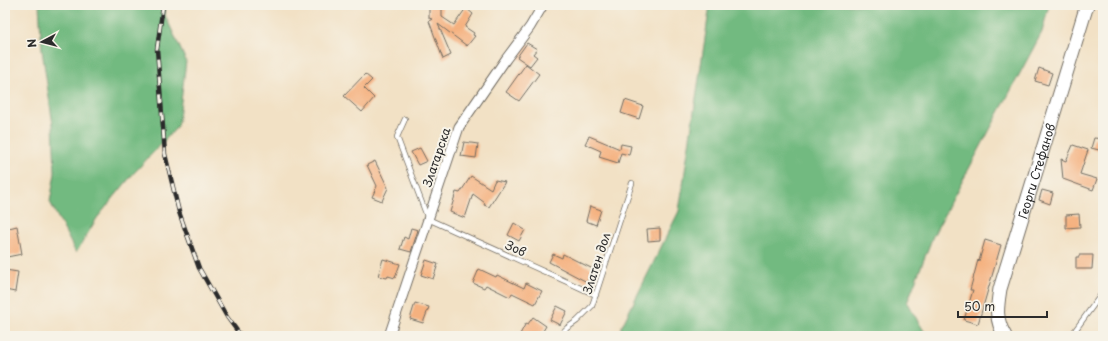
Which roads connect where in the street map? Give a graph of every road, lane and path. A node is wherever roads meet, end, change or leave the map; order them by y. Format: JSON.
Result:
{"nodes":[{"id":1,"x":543,"y":5,"type":"edge"},
{"id":2,"x":1086,"y":5,"type":"edge"},
{"id":3,"x":405,"y":119,"type":"dead end"},
{"id":4,"x":632,"y":183,"type":"dead end"},
{"id":5,"x":428,"y":219,"type":"junction"},
{"id":6,"x":1103,"y":292,"type":"edge"},
{"id":7,"x":596,"y":295,"type":"junction"},
{"id":8,"x":389,"y":336,"type":"edge"},
{"id":9,"x":559,"y":336,"type":"edge"},
{"id":10,"x":1005,"y":336,"type":"edge"},
{"id":11,"x":1071,"y":336,"type":"edge"}],
"edges":[{"from":1,"to":5,"type":"street","name":"Златарска"},
{"from":2,"to":10,"type":"street","name":"Георги Стефанов"},
{"from":3,"to":5,"type":"lane"},
{"from":4,"to":7,"type":"lane","name":"Златен дол"},
{"from":5,"to":7,"type":"lane","name":"Зов"},
{"from":5,"to":8,"type":"street","name":"Златарска"},
{"from":6,"to":11,"type":"lane"},
{"from":7,"to":9,"type":"lane","name":"Златен дол"}]}
